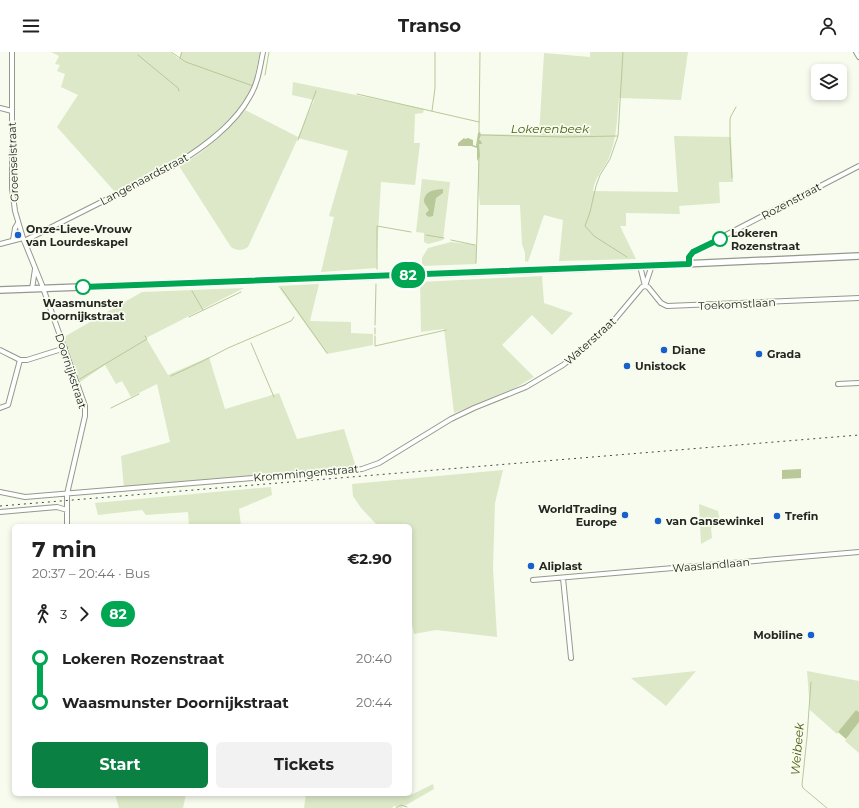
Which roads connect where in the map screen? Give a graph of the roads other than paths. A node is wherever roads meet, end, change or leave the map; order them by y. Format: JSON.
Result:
{"nodes":[{"id":1,"x":12,"y":52,"type":"edge"},
{"id":2,"x":263,"y":52,"type":"edge"},
{"id":3,"x":856,"y":52,"type":"edge"},
{"id":4,"x":859,"y":57,"type":"edge"},
{"id":5,"x":0,"y":108,"type":"edge"},
{"id":6,"x":12,"y":111,"type":"junction"},
{"id":7,"x":859,"y":166,"type":"edge"},
{"id":8,"x":18,"y":223,"type":"junction"},
{"id":9,"x":24,"y":239,"type":"junction"},
{"id":10,"x":13,"y":240,"type":"junction"},
{"id":11,"x":0,"y":244,"type":"edge"},
{"id":12,"x":859,"y":256,"type":"edge"},
{"id":13,"x":689,"y":264,"type":"junction"},
{"id":14,"x":640,"y":266,"type":"junction"},
{"id":15,"x":652,"y":266,"type":"junction"},
{"id":16,"x":35,"y":268,"type":"junction"},
{"id":17,"x":645,"y":286,"type":"junction"},
{"id":18,"x":43,"y":288,"type":"junction"},
{"id":19,"x":32,"y":289,"type":"junction"},
{"id":20,"x":0,"y":290,"type":"edge"},
{"id":21,"x":859,"y":298,"type":"edge"},
{"id":22,"x":65,"y":348,"type":"junction"},
{"id":23,"x":0,"y":350,"type":"edge"},
{"id":24,"x":20,"y":360,"type":"junction"},
{"id":25,"x":859,"y":383,"type":"edge"},
{"id":26,"x":838,"y":384,"type":"dead end"},
{"id":27,"x":526,"y":387,"type":"joint"},
{"id":28,"x":0,"y":408,"type":"edge"},
{"id":29,"x":0,"y":492,"type":"edge"},
{"id":30,"x":67,"y":494,"type":"junction"},
{"id":31,"x":67,"y":510,"type":"junction"},
{"id":32,"x":0,"y":512,"type":"edge"},
{"id":33,"x":67,"y":524,"type":"edge"},
{"id":34,"x":859,"y":552,"type":"edge"},
{"id":35,"x":563,"y":578,"type":"junction"},
{"id":36,"x":533,"y":580,"type":"dead end"},
{"id":37,"x":570,"y":658,"type":"dead end"}],
"edges":[{"from":1,"to":6,"type":"street","name":"Groenselstraat"},
{"from":2,"to":9,"type":"street","name":"Langenaardstraat"},
{"from":3,"to":4,"type":"street"},
{"from":5,"to":6,"type":"street"},
{"from":6,"to":8,"type":"street","name":"Groenselstraat"},
{"from":7,"to":13,"type":"street","name":"Rozenstraat"},
{"from":8,"to":9,"type":"street","name":"Groenselstraat"},
{"from":8,"to":10,"type":"street"},
{"from":9,"to":10,"type":"street","name":"Langenaardstraat"},
{"from":9,"to":16,"type":"street","name":"Groenselstraat"},
{"from":10,"to":11,"type":"street","name":"Langenaardstraat"},
{"from":12,"to":13,"type":"main road"},
{"from":13,"to":15,"type":"main road"},
{"from":14,"to":15,"type":"main road"},
{"from":14,"to":17,"type":"street"},
{"from":14,"to":18,"type":"main road"},
{"from":15,"to":17,"type":"street"},
{"from":16,"to":18,"type":"street","name":"Groenselstraat"},
{"from":16,"to":19,"type":"street"},
{"from":17,"to":21,"type":"street","name":"Toekomstlaan"},
{"from":17,"to":27,"type":"street","name":"Waterstraat"},
{"from":18,"to":19,"type":"main road"},
{"from":18,"to":22,"type":"street","name":"Doornijkstraat"},
{"from":19,"to":20,"type":"main road"},
{"from":22,"to":24,"type":"street"},
{"from":22,"to":30,"type":"street","name":"Doornijkstraat"},
{"from":23,"to":24,"type":"street"},
{"from":24,"to":28,"type":"street"},
{"from":25,"to":26,"type":"street"},
{"from":27,"to":30,"type":"street","name":"Krommingenstraat"},
{"from":29,"to":30,"type":"street","name":"Krommingenstraat"},
{"from":30,"to":31,"type":"street","name":"Doornijkstraat"},
{"from":31,"to":32,"type":"street"},
{"from":31,"to":33,"type":"street","name":"Doornijkstraat"},
{"from":34,"to":35,"type":"street","name":"Waaslandlaan"},
{"from":35,"to":36,"type":"street","name":"Waaslandlaan"},
{"from":35,"to":37,"type":"street"}]}
